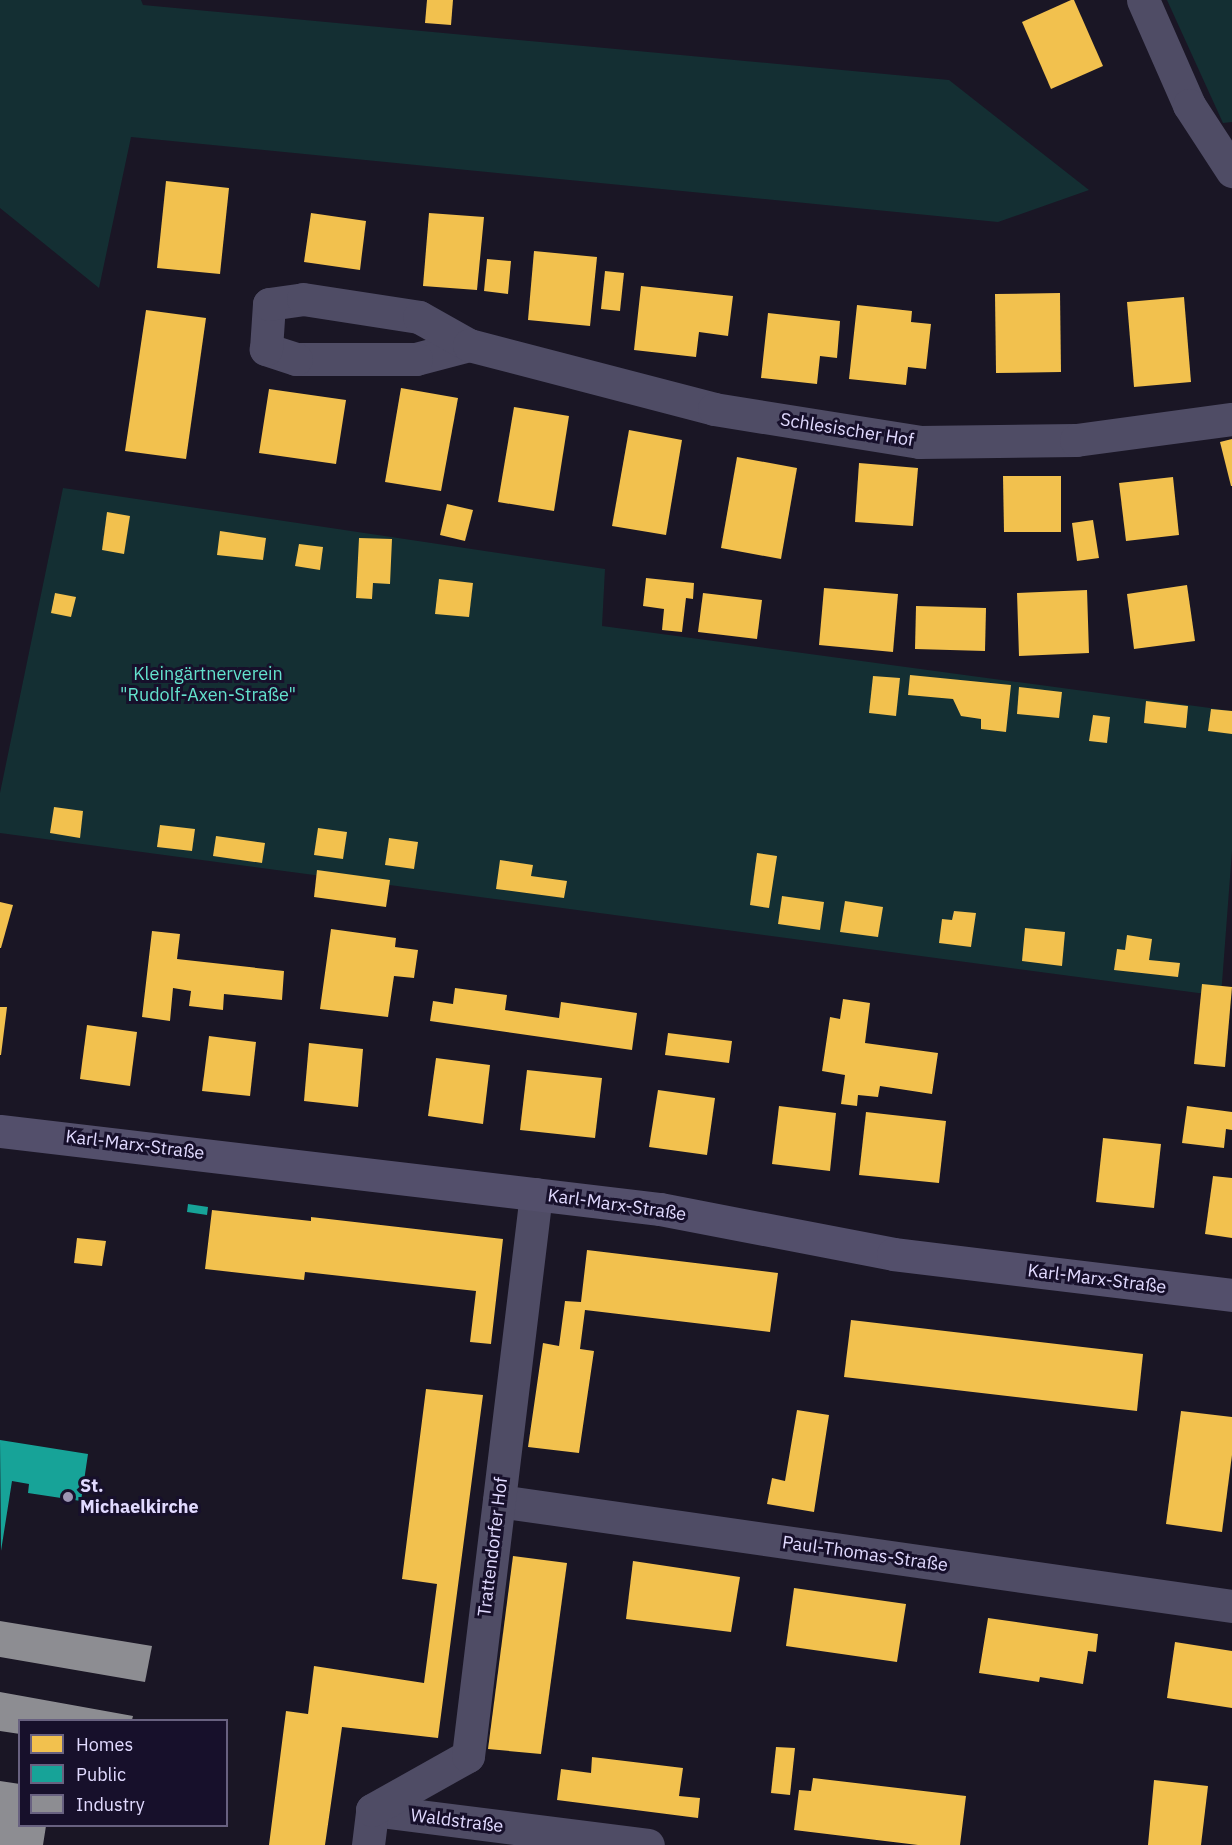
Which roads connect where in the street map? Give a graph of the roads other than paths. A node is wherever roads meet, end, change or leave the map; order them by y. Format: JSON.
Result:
{"nodes":[{"id":1,"x":1143,"y":0,"type":"edge"},
{"id":2,"x":1232,"y":171,"type":"edge"},
{"id":3,"x":469,"y":345,"type":"junction"},
{"id":4,"x":1232,"y":419,"type":"edge"},
{"id":5,"x":0,"y":1131,"type":"edge"},
{"id":6,"x":536,"y":1194,"type":"junction"},
{"id":7,"x":1232,"y":1295,"type":"edge"},
{"id":8,"x":499,"y":1501,"type":"junction"},
{"id":9,"x":1232,"y":1606,"type":"edge"},
{"id":10,"x":372,"y":1810,"type":"junction"},
{"id":11,"x":368,"y":1845,"type":"edge"},
{"id":12,"x":648,"y":1845,"type":"edge"}],
"edges":[{"from":1,"to":2,"type":"street"},
{"from":3,"to":3,"type":"street","name":"Schlesischer Hof"},
{"from":3,"to":4,"type":"street","name":"Schlesischer Hof"},
{"from":5,"to":6,"type":"main road","name":"Karl-Marx-Straße"},
{"from":6,"to":7,"type":"main road","name":"Karl-Marx-Straße"},
{"from":6,"to":8,"type":"street","name":"Trattendorfer Hof"},
{"from":8,"to":9,"type":"street","name":"Paul-Thomas-Straße"},
{"from":8,"to":10,"type":"street","name":"Trattendorfer Hof"},
{"from":10,"to":11,"type":"street"},
{"from":10,"to":12,"type":"street","name":"Waldstraße"}]}
